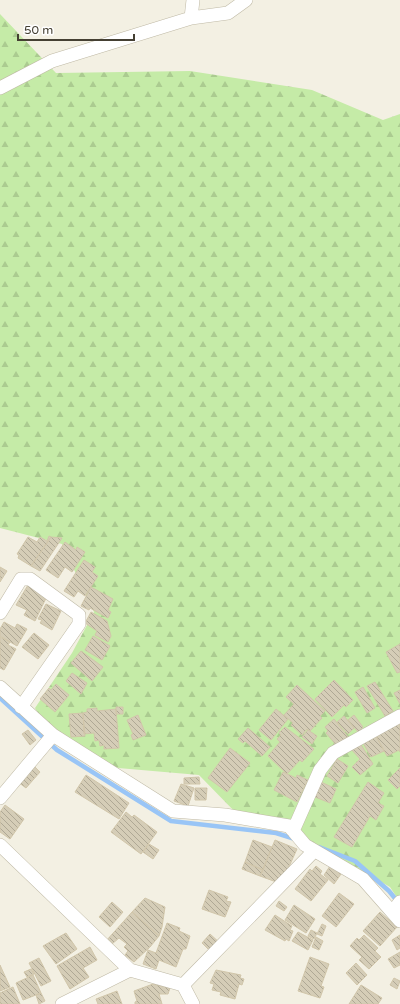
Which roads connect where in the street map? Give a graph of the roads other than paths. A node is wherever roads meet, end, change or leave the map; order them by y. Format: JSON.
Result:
{"nodes":[{"id":1,"x":193,"y":0,"type":"edge"},
{"id":2,"x":246,"y":0,"type":"edge"},
{"id":3,"x":191,"y":18,"type":"junction"},
{"id":4,"x":0,"y":88,"type":"edge"},
{"id":5,"x":0,"y":613,"type":"edge"},
{"id":6,"x":0,"y":687,"type":"edge"},
{"id":7,"x":21,"y":707,"type":"junction"},
{"id":8,"x":400,"y":716,"type":"edge"},
{"id":9,"x":52,"y":735,"type":"junction"},
{"id":10,"x":0,"y":798,"type":"edge"},
{"id":11,"x":293,"y":831,"type":"junction"},
{"id":12,"x":0,"y":845,"type":"edge"},
{"id":13,"x":314,"y":851,"type":"junction"},
{"id":14,"x":396,"y":912,"type":"edge"},
{"id":15,"x":130,"y":970,"type":"junction"},
{"id":16,"x":183,"y":985,"type":"junction"},
{"id":17,"x":62,"y":1004,"type":"edge"},
{"id":18,"x":193,"y":1004,"type":"edge"}],
"edges":[{"from":1,"to":3,"type":"street"},
{"from":2,"to":3,"type":"street"},
{"from":3,"to":4,"type":"street"},
{"from":5,"to":7,"type":"street"},
{"from":6,"to":7,"type":"street"},
{"from":7,"to":9,"type":"street"},
{"from":8,"to":11,"type":"street"},
{"from":9,"to":10,"type":"street"},
{"from":9,"to":11,"type":"street"},
{"from":11,"to":13,"type":"street"},
{"from":12,"to":15,"type":"street"},
{"from":13,"to":14,"type":"street"},
{"from":13,"to":16,"type":"street"},
{"from":15,"to":16,"type":"street"},
{"from":15,"to":17,"type":"street"},
{"from":16,"to":18,"type":"street"}]}
